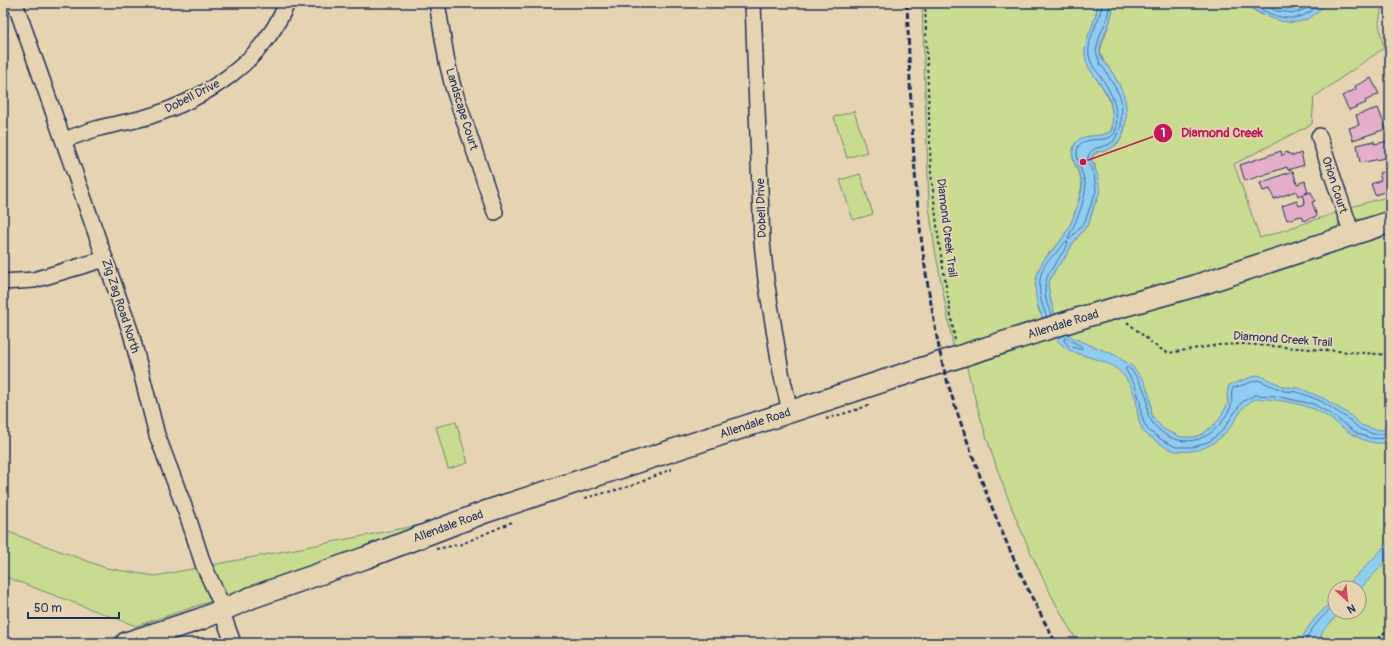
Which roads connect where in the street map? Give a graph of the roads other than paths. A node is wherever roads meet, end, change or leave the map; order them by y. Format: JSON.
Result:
{"nodes":[{"id":1,"x":16,"y":3,"type":"edge"},
{"id":2,"x":287,"y":3,"type":"edge"},
{"id":3,"x":437,"y":3,"type":"edge"},
{"id":4,"x":753,"y":3,"type":"edge"},
{"id":5,"x":1319,"y":136,"type":"dead end"},
{"id":6,"x":64,"y":140,"type":"junction"},
{"id":7,"x":495,"y":212,"type":"dead end"},
{"id":8,"x":1390,"y":222,"type":"edge"},
{"id":9,"x":1352,"y":234,"type":"junction"},
{"id":10,"x":105,"y":258,"type":"junction"},
{"id":11,"x":3,"y":282,"type":"edge"},
{"id":12,"x":790,"y":411,"type":"junction"},
{"id":13,"x":222,"y":610,"type":"junction"},
{"id":14,"x":126,"y":643,"type":"edge"},
{"id":15,"x":233,"y":643,"type":"edge"}],
"edges":[{"from":1,"to":6,"type":"street","name":"Zig Zag Road North"},
{"from":2,"to":6,"type":"street","name":"Dobell Drive"},
{"from":3,"to":7,"type":"street","name":"Landscape Court"},
{"from":4,"to":12,"type":"street","name":"Dobell Drive"},
{"from":5,"to":9,"type":"street","name":"Orion Court"},
{"from":6,"to":10,"type":"street","name":"Zig Zag Road North"},
{"from":8,"to":9,"type":"street","name":"Allendale Road"},
{"from":9,"to":12,"type":"street","name":"Allendale Road"},
{"from":10,"to":11,"type":"street"},
{"from":10,"to":13,"type":"street","name":"Zig Zag Road North"},
{"from":12,"to":13,"type":"street","name":"Allendale Road"},
{"from":13,"to":14,"type":"street","name":"Allendale Road"},
{"from":13,"to":15,"type":"street","name":"Zig Zag Road North"}]}
